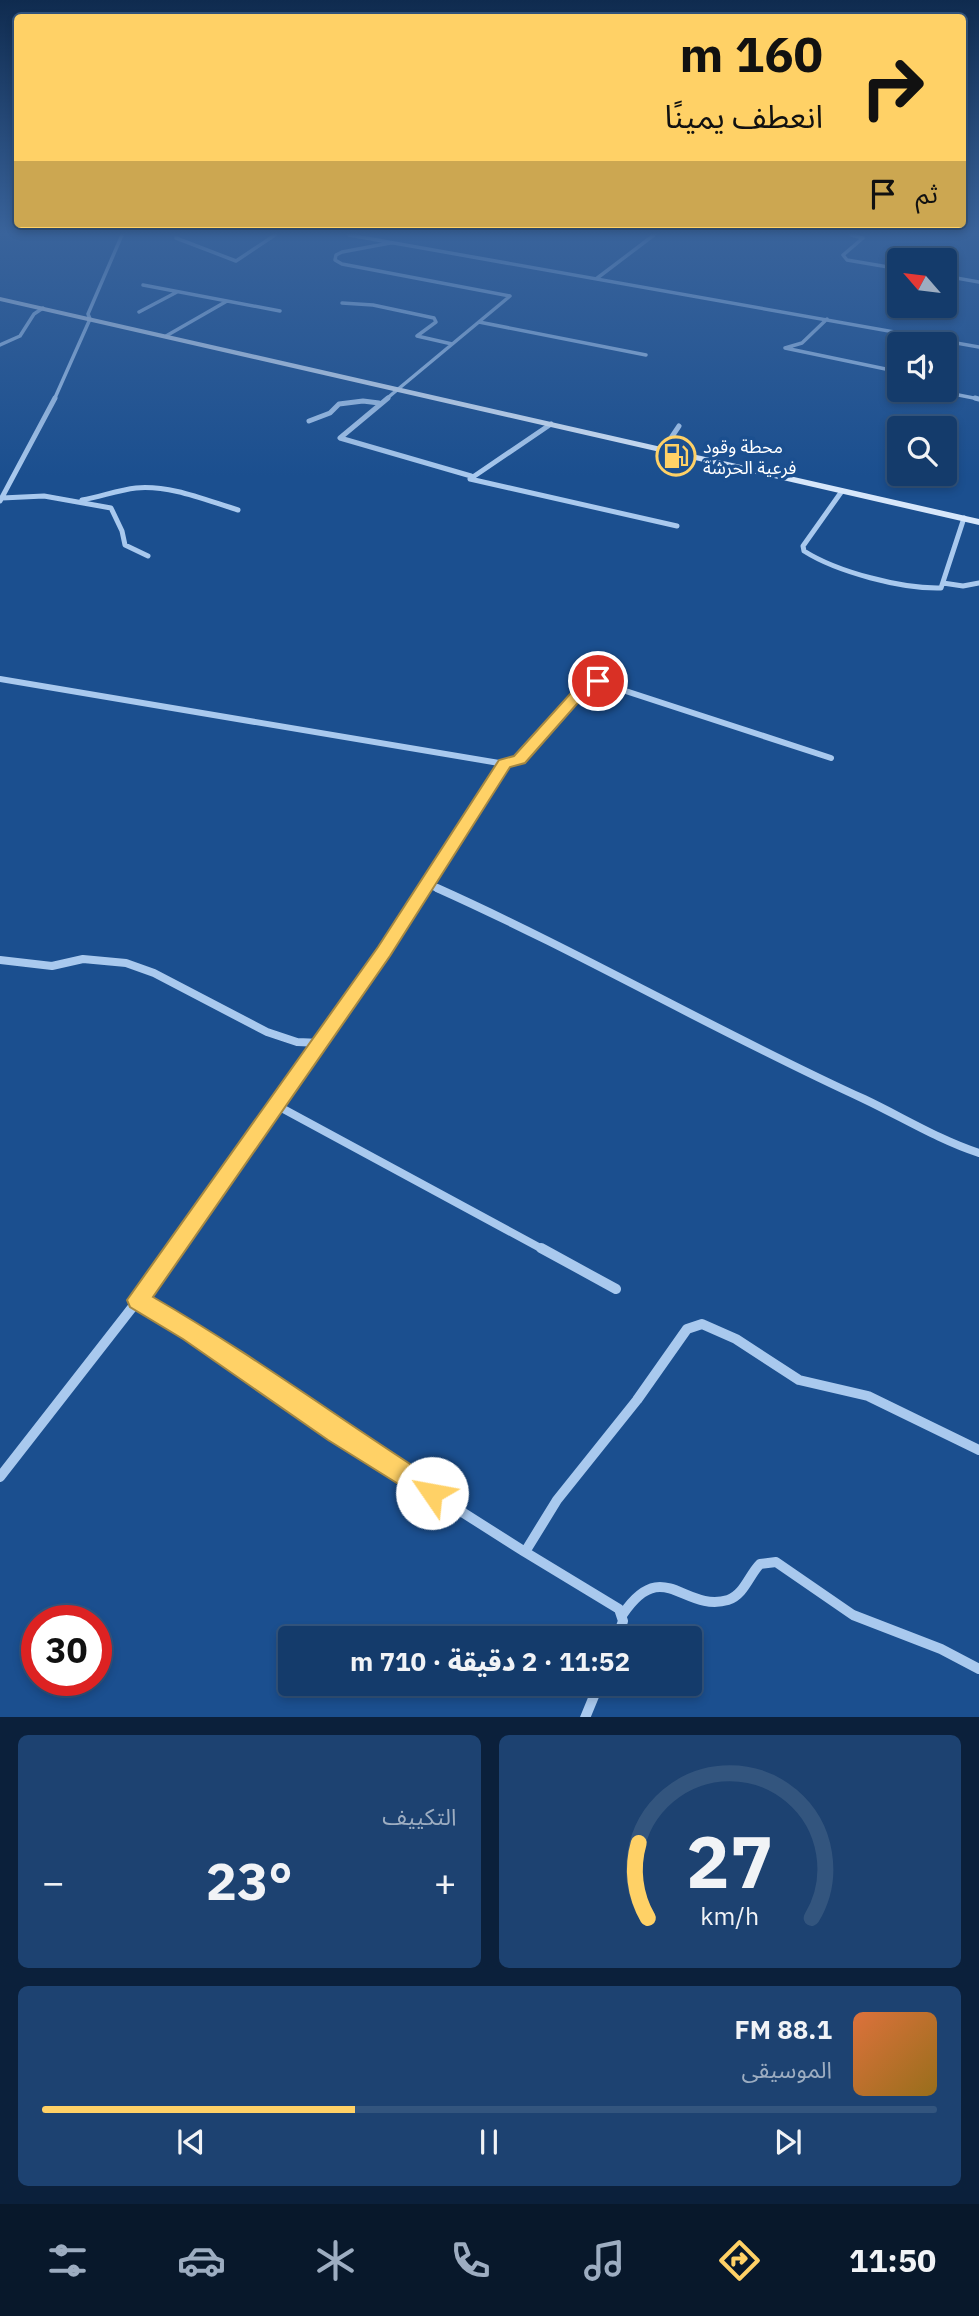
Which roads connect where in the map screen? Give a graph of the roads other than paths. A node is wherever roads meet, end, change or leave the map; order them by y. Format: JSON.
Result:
{"nodes":[{"id":1,"x":33,"y":315,"type":"edge"},
{"id":2,"x":73,"y":315,"type":"edge"},
{"id":3,"x":88,"y":315,"type":"edge"},
{"id":4,"x":202,"y":315,"type":"edge"},
{"id":5,"x":419,"y":315,"type":"edge"},
{"id":6,"x":488,"y":315,"type":"edge"},
{"id":7,"x":805,"y":315,"type":"edge"},
{"id":8,"x":90,"y":319,"type":"junction"},
{"id":9,"x":827,"y":319,"type":"junction"},
{"id":10,"x":480,"y":322,"type":"junction"},
{"id":11,"x":166,"y":336,"type":"junction"},
{"id":12,"x":452,"y":344,"type":"junction"},
{"id":13,"x":0,"y":345,"type":"edge"},
{"id":14,"x":979,"y":346,"type":"edge"},
{"id":15,"x":646,"y":355,"type":"dead end"},
{"id":16,"x":887,"y":369,"type":"edge"},
{"id":17,"x":397,"y":389,"type":"junction"},
{"id":18,"x":957,"y":395,"type":"edge"},
{"id":19,"x":979,"y":399,"type":"edge"},
{"id":20,"x":379,"y":403,"type":"junction"},
{"id":21,"x":309,"y":421,"type":"dead end"},
{"id":22,"x":551,"y":424,"type":"junction"},
{"id":23,"x":679,"y":426,"type":"dead end"},
{"id":24,"x":663,"y":450,"type":"junction"},
{"id":25,"x":471,"y":476,"type":"junction"},
{"id":26,"x":842,"y":491,"type":"junction"},
{"id":27,"x":1,"y":500,"type":"edge"},
{"id":28,"x":78,"y":501,"type":"junction"},
{"id":29,"x":238,"y":510,"type":"dead end"},
{"id":30,"x":964,"y":518,"type":"junction"},
{"id":31,"x":979,"y":522,"type":"edge"},
{"id":32,"x":677,"y":526,"type":"dead end"},
{"id":33,"x":148,"y":556,"type":"dead end"},
{"id":34,"x":943,"y":583,"type":"junction"},
{"id":35,"x":979,"y":583,"type":"edge"},
{"id":36,"x":0,"y":679,"type":"edge"},
{"id":37,"x":831,"y":758,"type":"dead end"},
{"id":38,"x":505,"y":764,"type":"junction"},
{"id":39,"x":429,"y":885,"type":"junction"},
{"id":40,"x":0,"y":960,"type":"edge"},
{"id":41,"x":321,"y":1044,"type":"junction"},
{"id":42,"x":276,"y":1105,"type":"junction"},
{"id":43,"x":979,"y":1153,"type":"edge"},
{"id":44,"x":616,"y":1289,"type":"dead end"},
{"id":45,"x":138,"y":1300,"type":"junction"},
{"id":46,"x":979,"y":1450,"type":"edge"},
{"id":47,"x":0,"y":1477,"type":"edge"},
{"id":48,"x":525,"y":1552,"type":"junction"},
{"id":49,"x":623,"y":1614,"type":"junction"},
{"id":50,"x":621,"y":1626,"type":"edge"},
{"id":51,"x":979,"y":1668,"type":"edge"},
{"id":52,"x":594,"y":1696,"type":"edge"},
{"id":53,"x":585,"y":1717,"type":"edge"}],
"edges":[{"from":1,"to":13,"type":"street"},
{"from":2,"to":8,"type":"street"},
{"from":3,"to":8,"type":"street"},
{"from":4,"to":11,"type":"street"},
{"from":5,"to":12,"type":"street"},
{"from":6,"to":10,"type":"street"},
{"from":7,"to":9,"type":"street"},
{"from":8,"to":11,"type":"street"},
{"from":8,"to":27,"type":"street"},
{"from":9,"to":14,"type":"street"},
{"from":9,"to":16,"type":"street"},
{"from":10,"to":12,"type":"street"},
{"from":10,"to":15,"type":"street"},
{"from":11,"to":17,"type":"street"},
{"from":12,"to":17,"type":"street"},
{"from":17,"to":20,"type":"street"},
{"from":17,"to":22,"type":"street"},
{"from":18,"to":19,"type":"street"},
{"from":20,"to":21,"type":"street"},
{"from":20,"to":25,"type":"street"},
{"from":22,"to":24,"type":"street"},
{"from":22,"to":25,"type":"street"},
{"from":23,"to":24,"type":"street"},
{"from":24,"to":26,"type":"street"},
{"from":25,"to":32,"type":"street"},
{"from":26,"to":30,"type":"street"},
{"from":26,"to":34,"type":"street"},
{"from":27,"to":28,"type":"street"},
{"from":28,"to":29,"type":"street"},
{"from":28,"to":33,"type":"street"},
{"from":30,"to":31,"type":"street"},
{"from":30,"to":34,"type":"street"},
{"from":34,"to":35,"type":"street"},
{"from":36,"to":38,"type":"street"},
{"from":37,"to":38,"type":"street"},
{"from":38,"to":39,"type":"street"},
{"from":39,"to":41,"type":"street"},
{"from":39,"to":43,"type":"street"},
{"from":40,"to":41,"type":"street"},
{"from":41,"to":42,"type":"street"},
{"from":42,"to":44,"type":"street"},
{"from":42,"to":45,"type":"street"},
{"from":45,"to":47,"type":"street"},
{"from":45,"to":48,"type":"street"},
{"from":46,"to":48,"type":"street"},
{"from":48,"to":49,"type":"street"},
{"from":49,"to":50,"type":"street"},
{"from":49,"to":51,"type":"street"},
{"from":52,"to":53,"type":"street"}]}
